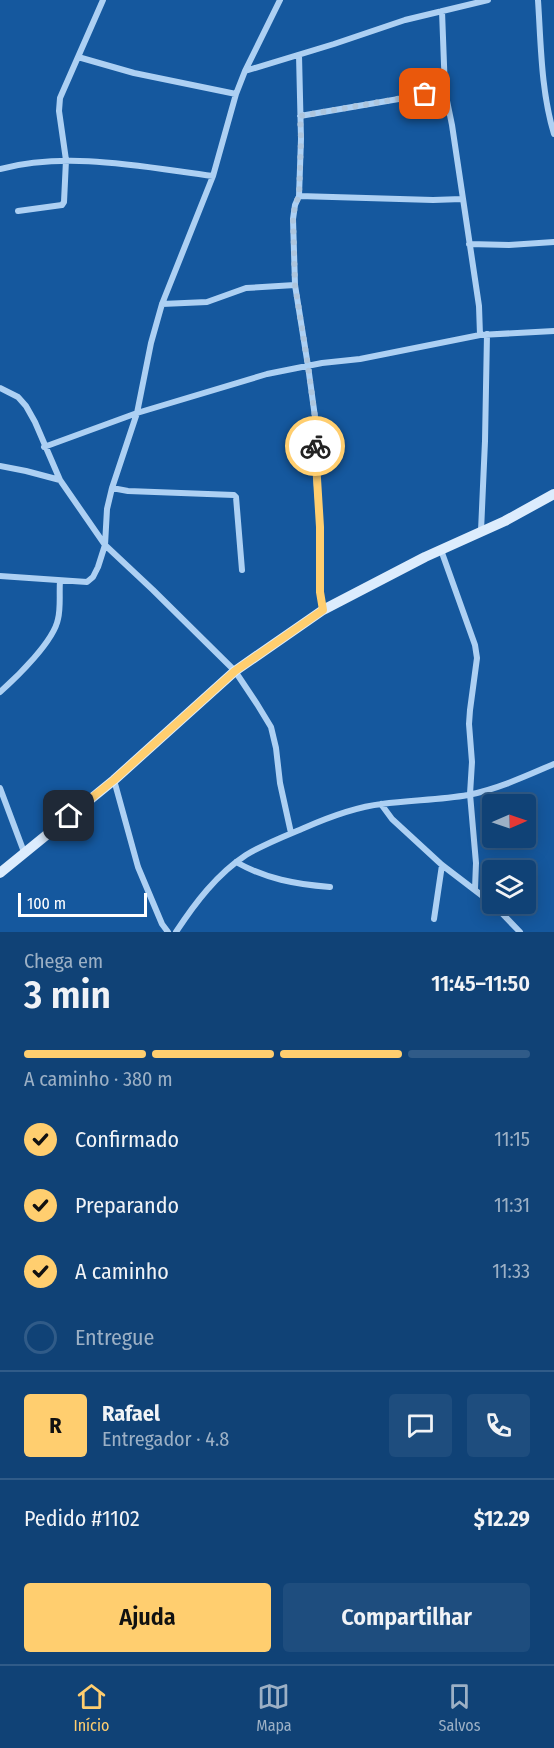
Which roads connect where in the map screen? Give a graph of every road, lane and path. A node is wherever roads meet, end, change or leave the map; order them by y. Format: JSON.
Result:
{"nodes":[{"id":1,"x":103,"y":0,"type":"edge"},
{"id":2,"x":280,"y":0,"type":"edge"},
{"id":3,"x":488,"y":0,"type":"edge"},
{"id":4,"x":538,"y":0,"type":"edge"},
{"id":5,"x":478,"y":1,"type":"edge"},
{"id":6,"x":442,"y":11,"type":"junction"},
{"id":7,"x":299,"y":55,"type":"junction"},
{"id":8,"x":78,"y":57,"type":"junction"},
{"id":9,"x":245,"y":71,"type":"junction"},
{"id":10,"x":445,"y":91,"type":"junction"},
{"id":11,"x":236,"y":94,"type":"junction"},
{"id":12,"x":300,"y":116,"type":"junction"},
{"id":13,"x":554,"y":134,"type":"edge"},
{"id":14,"x":66,"y":160,"type":"junction"},
{"id":15,"x":0,"y":168,"type":"edge"},
{"id":16,"x":213,"y":176,"type":"junction"},
{"id":17,"x":299,"y":196,"type":"junction"},
{"id":18,"x":462,"y":199,"type":"junction"},
{"id":19,"x":18,"y":211,"type":"dead end"},
{"id":20,"x":554,"y":242,"type":"edge"},
{"id":21,"x":469,"y":244,"type":"junction"},
{"id":22,"x":295,"y":285,"type":"junction"},
{"id":23,"x":162,"y":304,"type":"junction"},
{"id":24,"x":554,"y":331,"type":"edge"},
{"id":25,"x":483,"y":335,"type":"junction"},
{"id":26,"x":308,"y":366,"type":"junction"},
{"id":27,"x":0,"y":388,"type":"edge"},
{"id":28,"x":137,"y":414,"type":"junction"},
{"id":29,"x":44,"y":447,"type":"junction"},
{"id":30,"x":0,"y":466,"type":"edge"},
{"id":31,"x":60,"y":480,"type":"junction"},
{"id":32,"x":112,"y":488,"type":"junction"},
{"id":33,"x":554,"y":494,"type":"edge"},
{"id":34,"x":481,"y":531,"type":"junction"},
{"id":35,"x":105,"y":545,"type":"junction"},
{"id":36,"x":441,"y":550,"type":"junction"},
{"id":37,"x":242,"y":570,"type":"dead end"},
{"id":38,"x":0,"y":576,"type":"edge"},
{"id":39,"x":60,"y":581,"type":"junction"},
{"id":40,"x":323,"y":610,"type":"junction"},
{"id":41,"x":235,"y":671,"type":"junction"},
{"id":42,"x":0,"y":692,"type":"edge"},
{"id":43,"x":554,"y":764,"type":"edge"},
{"id":44,"x":114,"y":780,"type":"junction"},
{"id":45,"x":0,"y":788,"type":"edge"},
{"id":46,"x":470,"y":794,"type":"junction"},
{"id":47,"x":381,"y":804,"type":"junction"},
{"id":48,"x":291,"y":833,"type":"junction"},
{"id":49,"x":24,"y":852,"type":"junction"},
{"id":50,"x":236,"y":862,"type":"junction"},
{"id":51,"x":442,"y":866,"type":"junction"},
{"id":52,"x":0,"y":873,"type":"edge"},
{"id":53,"x":330,"y":887,"type":"dead end"},
{"id":54,"x":475,"y":889,"type":"junction"},
{"id":55,"x":434,"y":919,"type":"dead end"},
{"id":56,"x":168,"y":932,"type":"edge"},
{"id":57,"x":176,"y":932,"type":"edge"},
{"id":58,"x":520,"y":932,"type":"edge"}],
"edges":[{"from":1,"to":8,"type":"street"},
{"from":2,"to":9,"type":"street"},
{"from":3,"to":5,"type":"street"},
{"from":4,"to":13,"type":"street"},
{"from":5,"to":6,"type":"street"},
{"from":6,"to":7,"type":"street"},
{"from":6,"to":10,"type":"street"},
{"from":7,"to":9,"type":"street"},
{"from":7,"to":12,"type":"street"},
{"from":8,"to":11,"type":"street"},
{"from":8,"to":14,"type":"street"},
{"from":9,"to":11,"type":"street"},
{"from":10,"to":12,"type":"street"},
{"from":10,"to":18,"type":"street"},
{"from":11,"to":16,"type":"street"},
{"from":12,"to":17,"type":"street"},
{"from":14,"to":15,"type":"street"},
{"from":14,"to":16,"type":"street"},
{"from":14,"to":19,"type":"street"},
{"from":16,"to":23,"type":"street"},
{"from":17,"to":18,"type":"street"},
{"from":17,"to":22,"type":"street"},
{"from":18,"to":21,"type":"street"},
{"from":20,"to":21,"type":"street"},
{"from":21,"to":25,"type":"street"},
{"from":22,"to":23,"type":"street"},
{"from":22,"to":26,"type":"street"},
{"from":23,"to":28,"type":"street"},
{"from":24,"to":25,"type":"street"},
{"from":25,"to":26,"type":"street"},
{"from":25,"to":34,"type":"street"},
{"from":26,"to":28,"type":"street"},
{"from":26,"to":40,"type":"street"},
{"from":27,"to":29,"type":"street"},
{"from":28,"to":29,"type":"street"},
{"from":28,"to":32,"type":"street"},
{"from":29,"to":31,"type":"street"},
{"from":30,"to":31,"type":"street"},
{"from":31,"to":35,"type":"street"},
{"from":32,"to":35,"type":"street"},
{"from":32,"to":37,"type":"street"},
{"from":33,"to":34,"type":"street"},
{"from":34,"to":36,"type":"street"},
{"from":35,"to":39,"type":"street"},
{"from":35,"to":41,"type":"street"},
{"from":36,"to":40,"type":"street"},
{"from":36,"to":46,"type":"street"},
{"from":38,"to":39,"type":"street"},
{"from":39,"to":42,"type":"street"},
{"from":40,"to":41,"type":"street"},
{"from":41,"to":44,"type":"street"},
{"from":41,"to":48,"type":"street"},
{"from":43,"to":46,"type":"street"},
{"from":44,"to":49,"type":"street"},
{"from":44,"to":56,"type":"street"},
{"from":45,"to":49,"type":"street"},
{"from":46,"to":47,"type":"street"},
{"from":46,"to":54,"type":"street"},
{"from":47,"to":48,"type":"street"},
{"from":47,"to":51,"type":"street"},
{"from":48,"to":50,"type":"street"},
{"from":49,"to":52,"type":"street"},
{"from":50,"to":53,"type":"street"},
{"from":50,"to":57,"type":"street"},
{"from":51,"to":54,"type":"street"},
{"from":51,"to":55,"type":"street"},
{"from":54,"to":58,"type":"street"}]}
